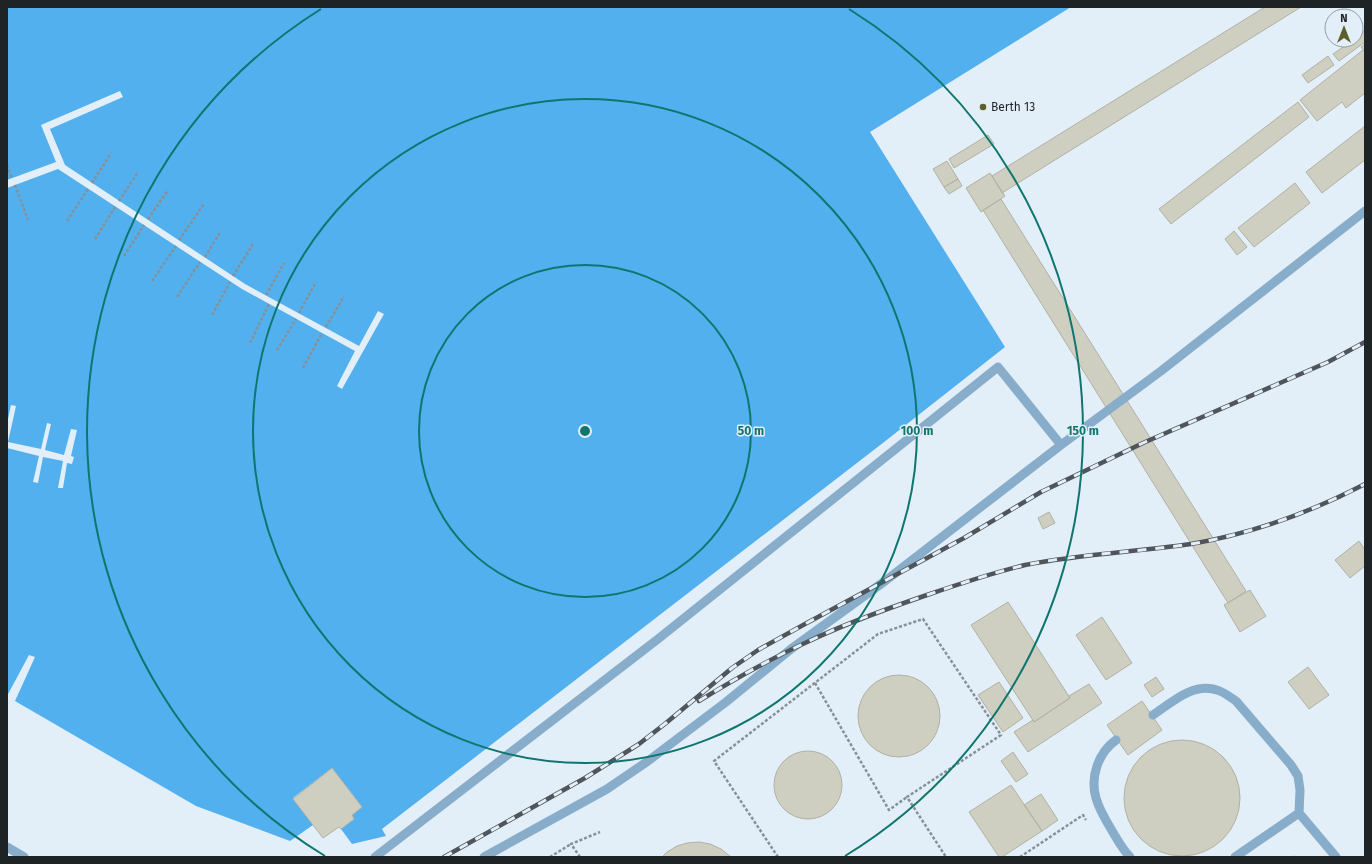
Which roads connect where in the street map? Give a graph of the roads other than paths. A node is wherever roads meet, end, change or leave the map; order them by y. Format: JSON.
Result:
{"nodes":[{"id":1,"x":1365,"y":211,"type":"edge"},
{"id":2,"x":1061,"y":444,"type":"junction"},
{"id":3,"x":1153,"y":715,"type":"dead end"},
{"id":4,"x":1116,"y":740,"type":"dead end"},
{"id":5,"x":1299,"y":813,"type":"junction"},
{"id":6,"x":7,"y":847,"type":"edge"},
{"id":7,"x":24,"y":857,"type":"edge"},
{"id":8,"x":375,"y":857,"type":"edge"},
{"id":9,"x":484,"y":857,"type":"edge"},
{"id":10,"x":1130,"y":857,"type":"edge"},
{"id":11,"x":1235,"y":857,"type":"edge"},
{"id":12,"x":1336,"y":857,"type":"edge"}],
"edges":[{"from":1,"to":2,"type":"lane"},
{"from":2,"to":8,"type":"lane"},
{"from":2,"to":9,"type":"lane"},
{"from":3,"to":5,"type":"lane"},
{"from":4,"to":10,"type":"lane"},
{"from":5,"to":11,"type":"lane"},
{"from":5,"to":12,"type":"lane"},
{"from":6,"to":7,"type":"lane"}]}
